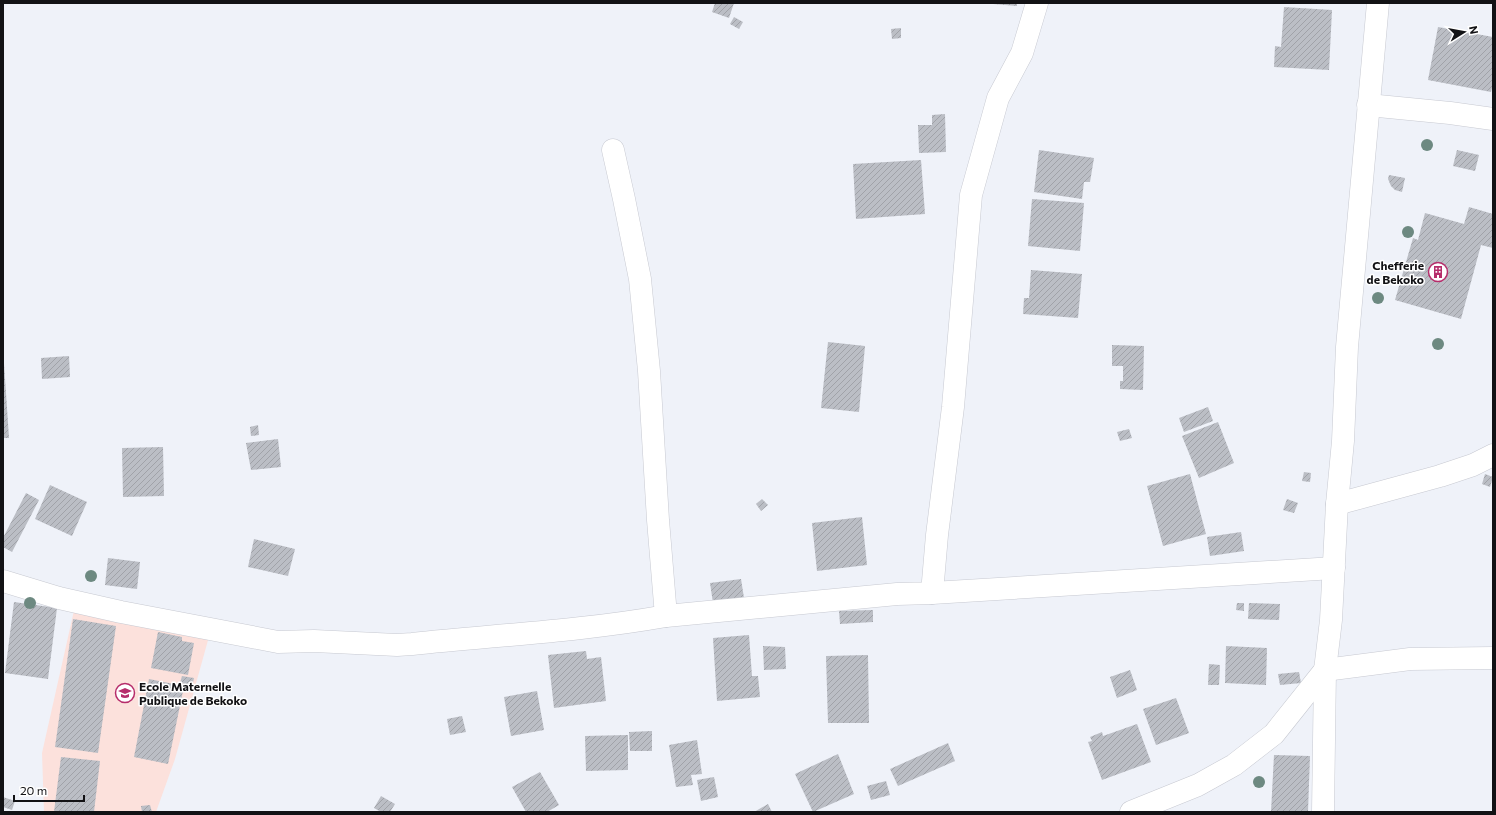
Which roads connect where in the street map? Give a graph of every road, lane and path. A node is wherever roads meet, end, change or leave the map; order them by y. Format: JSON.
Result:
{"nodes":[{"id":1,"x":1037,"y":3,"type":"edge"},
{"id":2,"x":1378,"y":3,"type":"edge"},
{"id":3,"x":1368,"y":105,"type":"junction"},
{"id":4,"x":1493,"y":119,"type":"edge"},
{"id":5,"x":613,"y":150,"type":"dead end"},
{"id":6,"x":1493,"y":455,"type":"edge"},
{"id":7,"x":1337,"y":504,"type":"junction"},
{"id":8,"x":1334,"y":568,"type":"junction"},
{"id":9,"x":3,"y":581,"type":"edge"},
{"id":10,"x":932,"y":592,"type":"junction"},
{"id":11,"x":666,"y":616,"type":"junction"},
{"id":12,"x":1493,"y":658,"type":"edge"},
{"id":13,"x":1325,"y":670,"type":"junction"},
{"id":14,"x":1131,"y":812,"type":"edge"},
{"id":15,"x":1323,"y":812,"type":"edge"}],
"edges":[{"from":1,"to":10,"type":"street"},
{"from":2,"to":3,"type":"street"},
{"from":3,"to":4,"type":"street"},
{"from":3,"to":7,"type":"street"},
{"from":5,"to":11,"type":"street"},
{"from":6,"to":7,"type":"street"},
{"from":7,"to":8,"type":"street"},
{"from":8,"to":10,"type":"street"},
{"from":8,"to":13,"type":"street"},
{"from":9,"to":11,"type":"street"},
{"from":10,"to":11,"type":"street"},
{"from":12,"to":13,"type":"street"},
{"from":13,"to":14,"type":"street"},
{"from":13,"to":15,"type":"street"}]}
